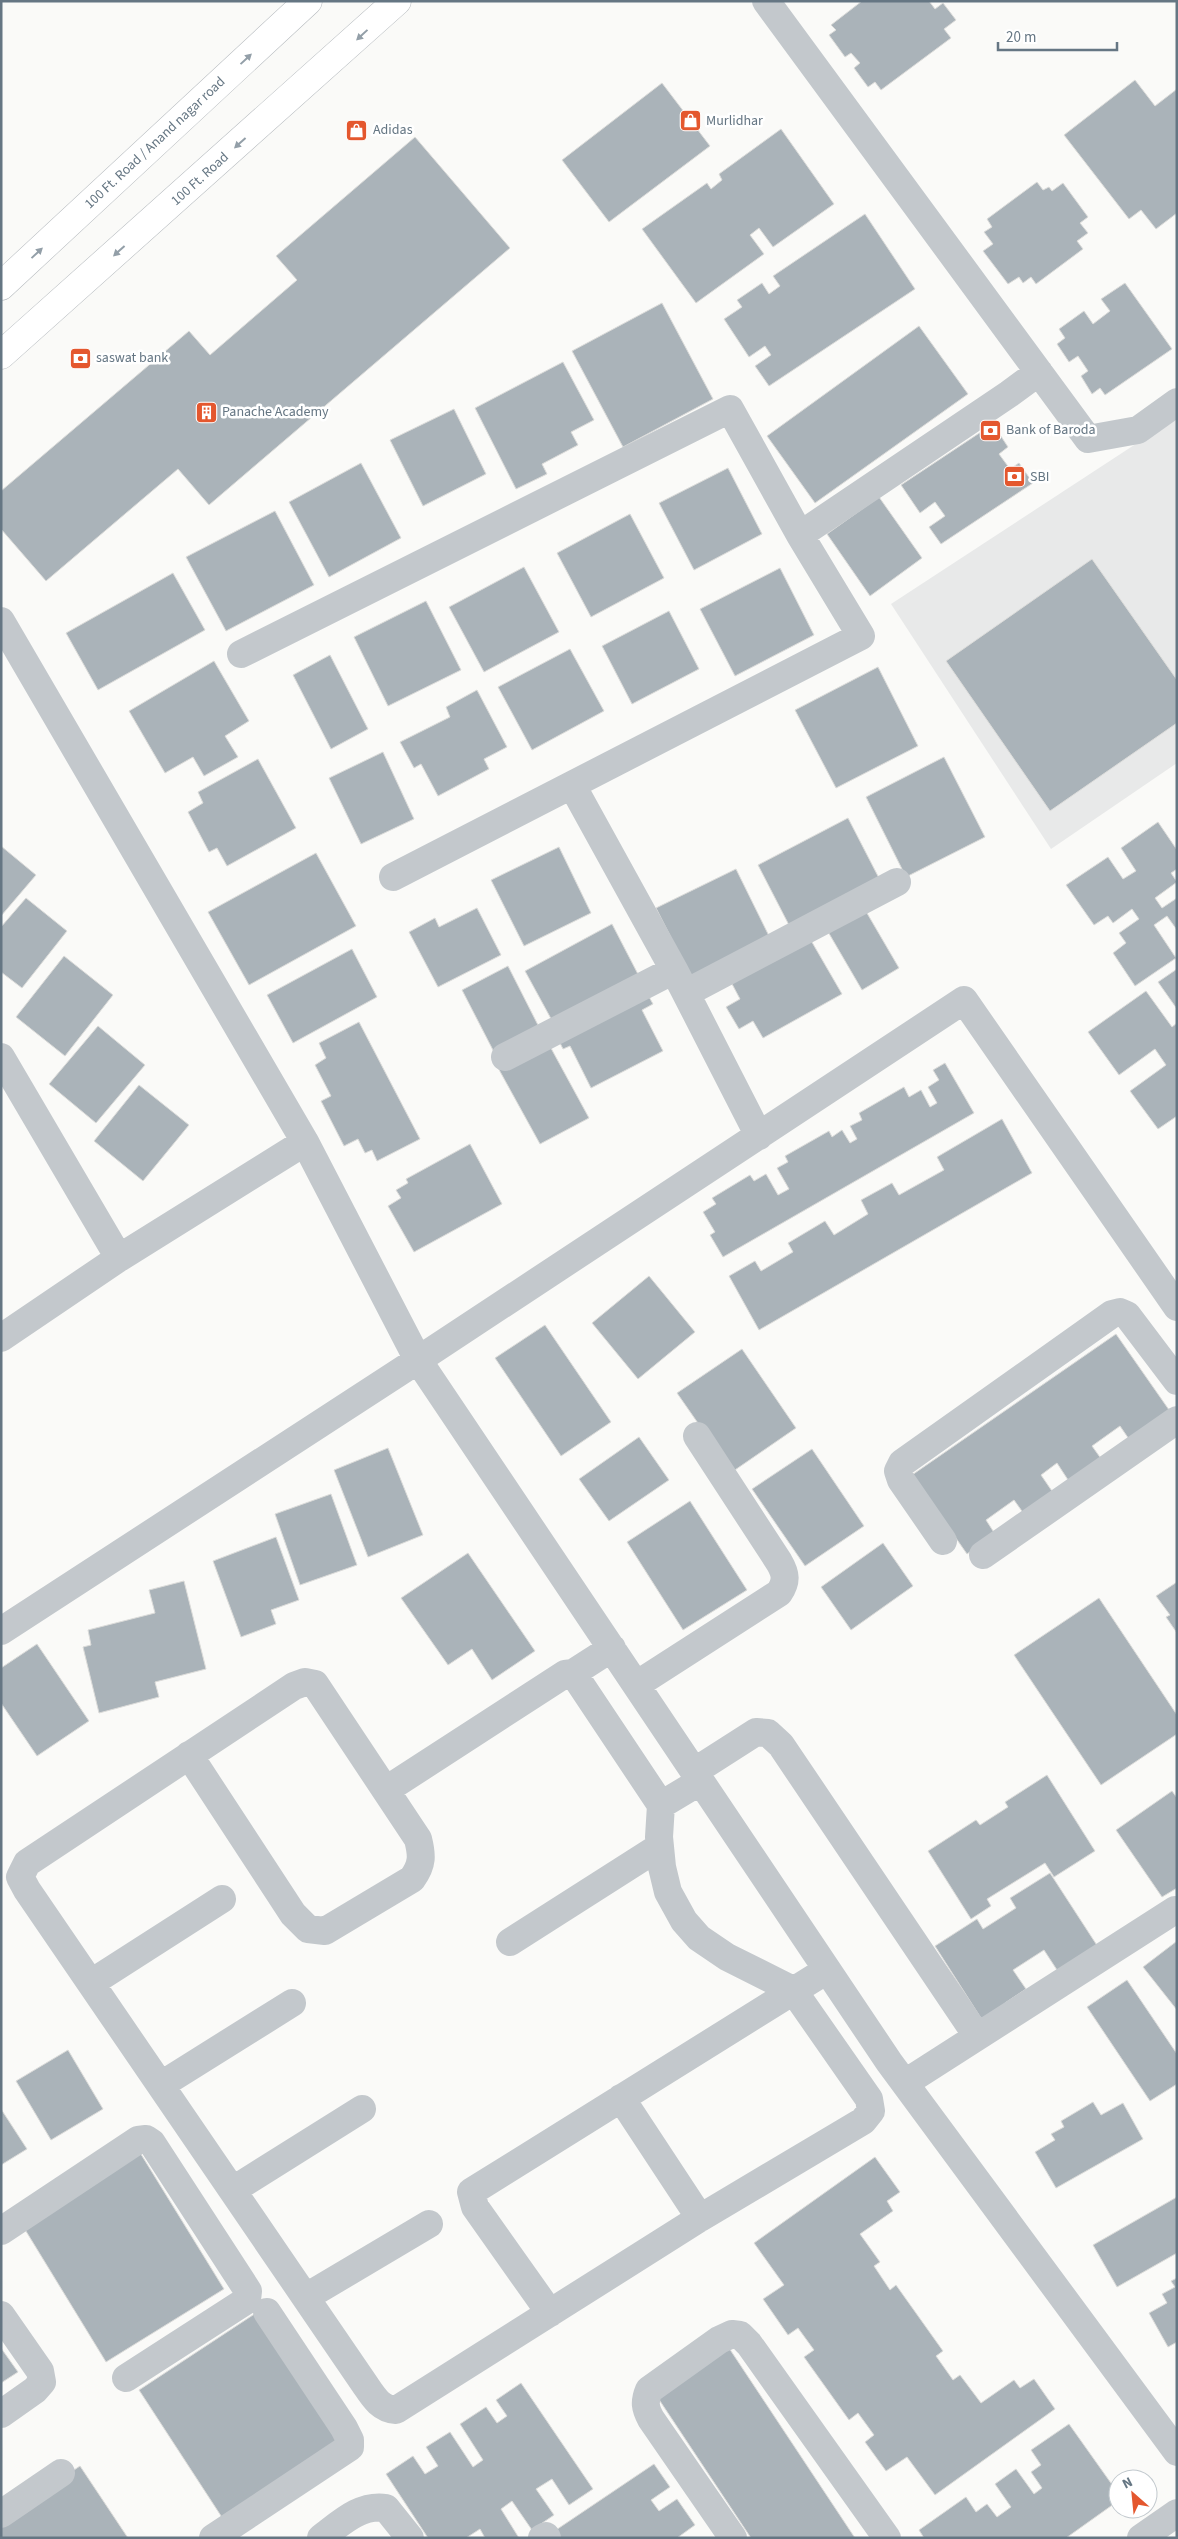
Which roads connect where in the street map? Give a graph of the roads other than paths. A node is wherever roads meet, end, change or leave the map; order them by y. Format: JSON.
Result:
{"nodes":[{"id":1,"x":308,"y":1,"type":"edge"},
{"id":2,"x":397,"y":1,"type":"edge"},
{"id":3,"x":766,"y":1,"type":"edge"},
{"id":4,"x":1,"y":286,"type":"edge"},
{"id":5,"x":1,"y":355,"type":"edge"},
{"id":6,"x":1038,"y":372,"type":"junction"},
{"id":7,"x":1177,"y":402,"type":"edge"},
{"id":8,"x":800,"y":535,"type":"junction"},
{"id":9,"x":1,"y":621,"type":"edge"},
{"id":10,"x":241,"y":654,"type":"dead end"},
{"id":11,"x":572,"y":785,"type":"junction"},
{"id":12,"x":392,"y":877,"type":"dead end"},
{"id":13,"x":896,"y":882,"type":"dead end"},
{"id":14,"x":680,"y":982,"type":"junction"},
{"id":15,"x":1,"y":1057,"type":"edge"},
{"id":16,"x":506,"y":1057,"type":"dead end"},
{"id":17,"x":759,"y":1136,"type":"junction"},
{"id":18,"x":305,"y":1142,"type":"junction"},
{"id":19,"x":119,"y":1258,"type":"junction"},
{"id":20,"x":1177,"y":1307,"type":"edge"},
{"id":21,"x":1,"y":1338,"type":"edge"},
{"id":22,"x":418,"y":1360,"type":"junction"},
{"id":23,"x":1177,"y":1381,"type":"edge"},
{"id":24,"x":1177,"y":1420,"type":"edge"},
{"id":25,"x":697,"y":1436,"type":"dead end"},
{"id":26,"x":943,"y":1541,"type":"dead end"},
{"id":27,"x":983,"y":1555,"type":"dead end"},
{"id":28,"x":1,"y":1631,"type":"edge"},
{"id":29,"x":612,"y":1648,"type":"junction"},
{"id":30,"x":572,"y":1673,"type":"junction"},
{"id":31,"x":636,"y":1685,"type":"junction"},
{"id":32,"x":189,"y":1755,"type":"junction"},
{"id":33,"x":698,"y":1776,"type":"junction"},
{"id":34,"x":386,"y":1790,"type":"junction"},
{"id":35,"x":661,"y":1805,"type":"junction"},
{"id":36,"x":660,"y":1847,"type":"junction"},
{"id":37,"x":222,"y":1900,"type":"dead end"},
{"id":38,"x":1175,"y":1910,"type":"dead end"},
{"id":39,"x":510,"y":1942,"type":"dead end"},
{"id":40,"x":827,"y":1970,"type":"junction"},
{"id":41,"x":91,"y":1983,"type":"junction"},
{"id":42,"x":793,"y":1990,"type":"junction"},
{"id":43,"x":292,"y":2003,"type":"dead end"},
{"id":44,"x":977,"y":2036,"type":"junction"},
{"id":45,"x":905,"y":2083,"type":"junction"},
{"id":46,"x":161,"y":2085,"type":"junction"},
{"id":47,"x":621,"y":2098,"type":"junction"},
{"id":48,"x":362,"y":2108,"type":"dead end"},
{"id":49,"x":233,"y":2190,"type":"junction"},
{"id":50,"x":700,"y":2218,"type":"junction"},
{"id":51,"x":429,"y":2224,"type":"dead end"},
{"id":52,"x":1,"y":2231,"type":"edge"},
{"id":53,"x":306,"y":2297,"type":"junction"},
{"id":54,"x":268,"y":2312,"type":"dead end"},
{"id":55,"x":550,"y":2313,"type":"junction"},
{"id":56,"x":1,"y":2315,"type":"edge"},
{"id":57,"x":126,"y":2378,"type":"dead end"},
{"id":58,"x":1,"y":2414,"type":"edge"},
{"id":59,"x":1177,"y":2452,"type":"edge"},
{"id":60,"x":61,"y":2473,"type":"dead end"},
{"id":61,"x":1177,"y":2513,"type":"edge"},
{"id":62,"x":1,"y":2514,"type":"edge"},
{"id":63,"x":213,"y":2538,"type":"edge"},
{"id":64,"x":321,"y":2538,"type":"edge"},
{"id":65,"x":410,"y":2538,"type":"edge"},
{"id":66,"x":542,"y":2538,"type":"edge"},
{"id":67,"x":547,"y":2538,"type":"edge"},
{"id":68,"x":733,"y":2538,"type":"edge"},
{"id":69,"x":887,"y":2538,"type":"edge"},
{"id":70,"x":1141,"y":2538,"type":"edge"}],
"edges":[{"from":4,"to":1,"type":"main road","name":"100 Ft. Road / Anand nagar road","one_way":true},
{"from":2,"to":5,"type":"main road","name":"100 Ft. Road","one_way":true},
{"from":3,"to":6,"type":"street"},
{"from":6,"to":7,"type":"street"},
{"from":6,"to":8,"type":"street"},
{"from":8,"to":10,"type":"street"},
{"from":8,"to":11,"type":"street"},
{"from":9,"to":18,"type":"street"},
{"from":11,"to":12,"type":"street"},
{"from":11,"to":14,"type":"street"},
{"from":13,"to":14,"type":"street"},
{"from":14,"to":16,"type":"street"},
{"from":14,"to":17,"type":"street"},
{"from":15,"to":19,"type":"street"},
{"from":17,"to":20,"type":"street"},
{"from":17,"to":22,"type":"street"},
{"from":18,"to":19,"type":"street"},
{"from":18,"to":22,"type":"street"},
{"from":19,"to":21,"type":"street"},
{"from":22,"to":28,"type":"street"},
{"from":22,"to":29,"type":"street"},
{"from":23,"to":26,"type":"street"},
{"from":24,"to":27,"type":"street"},
{"from":25,"to":31,"type":"street"},
{"from":29,"to":30,"type":"street"},
{"from":29,"to":31,"type":"street"},
{"from":30,"to":34,"type":"street"},
{"from":30,"to":35,"type":"street"},
{"from":31,"to":33,"type":"street"},
{"from":32,"to":34,"type":"street"},
{"from":32,"to":34,"type":"street"},
{"from":32,"to":41,"type":"street"},
{"from":33,"to":35,"type":"street"},
{"from":33,"to":40,"type":"street"},
{"from":33,"to":44,"type":"street"},
{"from":35,"to":36,"type":"street"},
{"from":36,"to":39,"type":"street"},
{"from":36,"to":42,"type":"street"},
{"from":37,"to":41,"type":"street"},
{"from":38,"to":44,"type":"street"},
{"from":40,"to":42,"type":"street"},
{"from":40,"to":45,"type":"street"},
{"from":41,"to":46,"type":"street"},
{"from":42,"to":47,"type":"street"},
{"from":42,"to":50,"type":"street"},
{"from":43,"to":46,"type":"street"},
{"from":44,"to":45,"type":"street"},
{"from":45,"to":59,"type":"street"},
{"from":46,"to":49,"type":"street"},
{"from":47,"to":50,"type":"street"},
{"from":47,"to":55,"type":"street"},
{"from":48,"to":49,"type":"street"},
{"from":49,"to":53,"type":"street"},
{"from":50,"to":55,"type":"street"},
{"from":51,"to":53,"type":"street"},
{"from":52,"to":57,"type":"street"},
{"from":53,"to":55,"type":"street"},
{"from":54,"to":63,"type":"street"},
{"from":56,"to":58,"type":"street"},
{"from":60,"to":62,"type":"street"},
{"from":61,"to":70,"type":"street"},
{"from":64,"to":65,"type":"street"},
{"from":66,"to":67,"type":"street"},
{"from":68,"to":69,"type":"street"}]}
